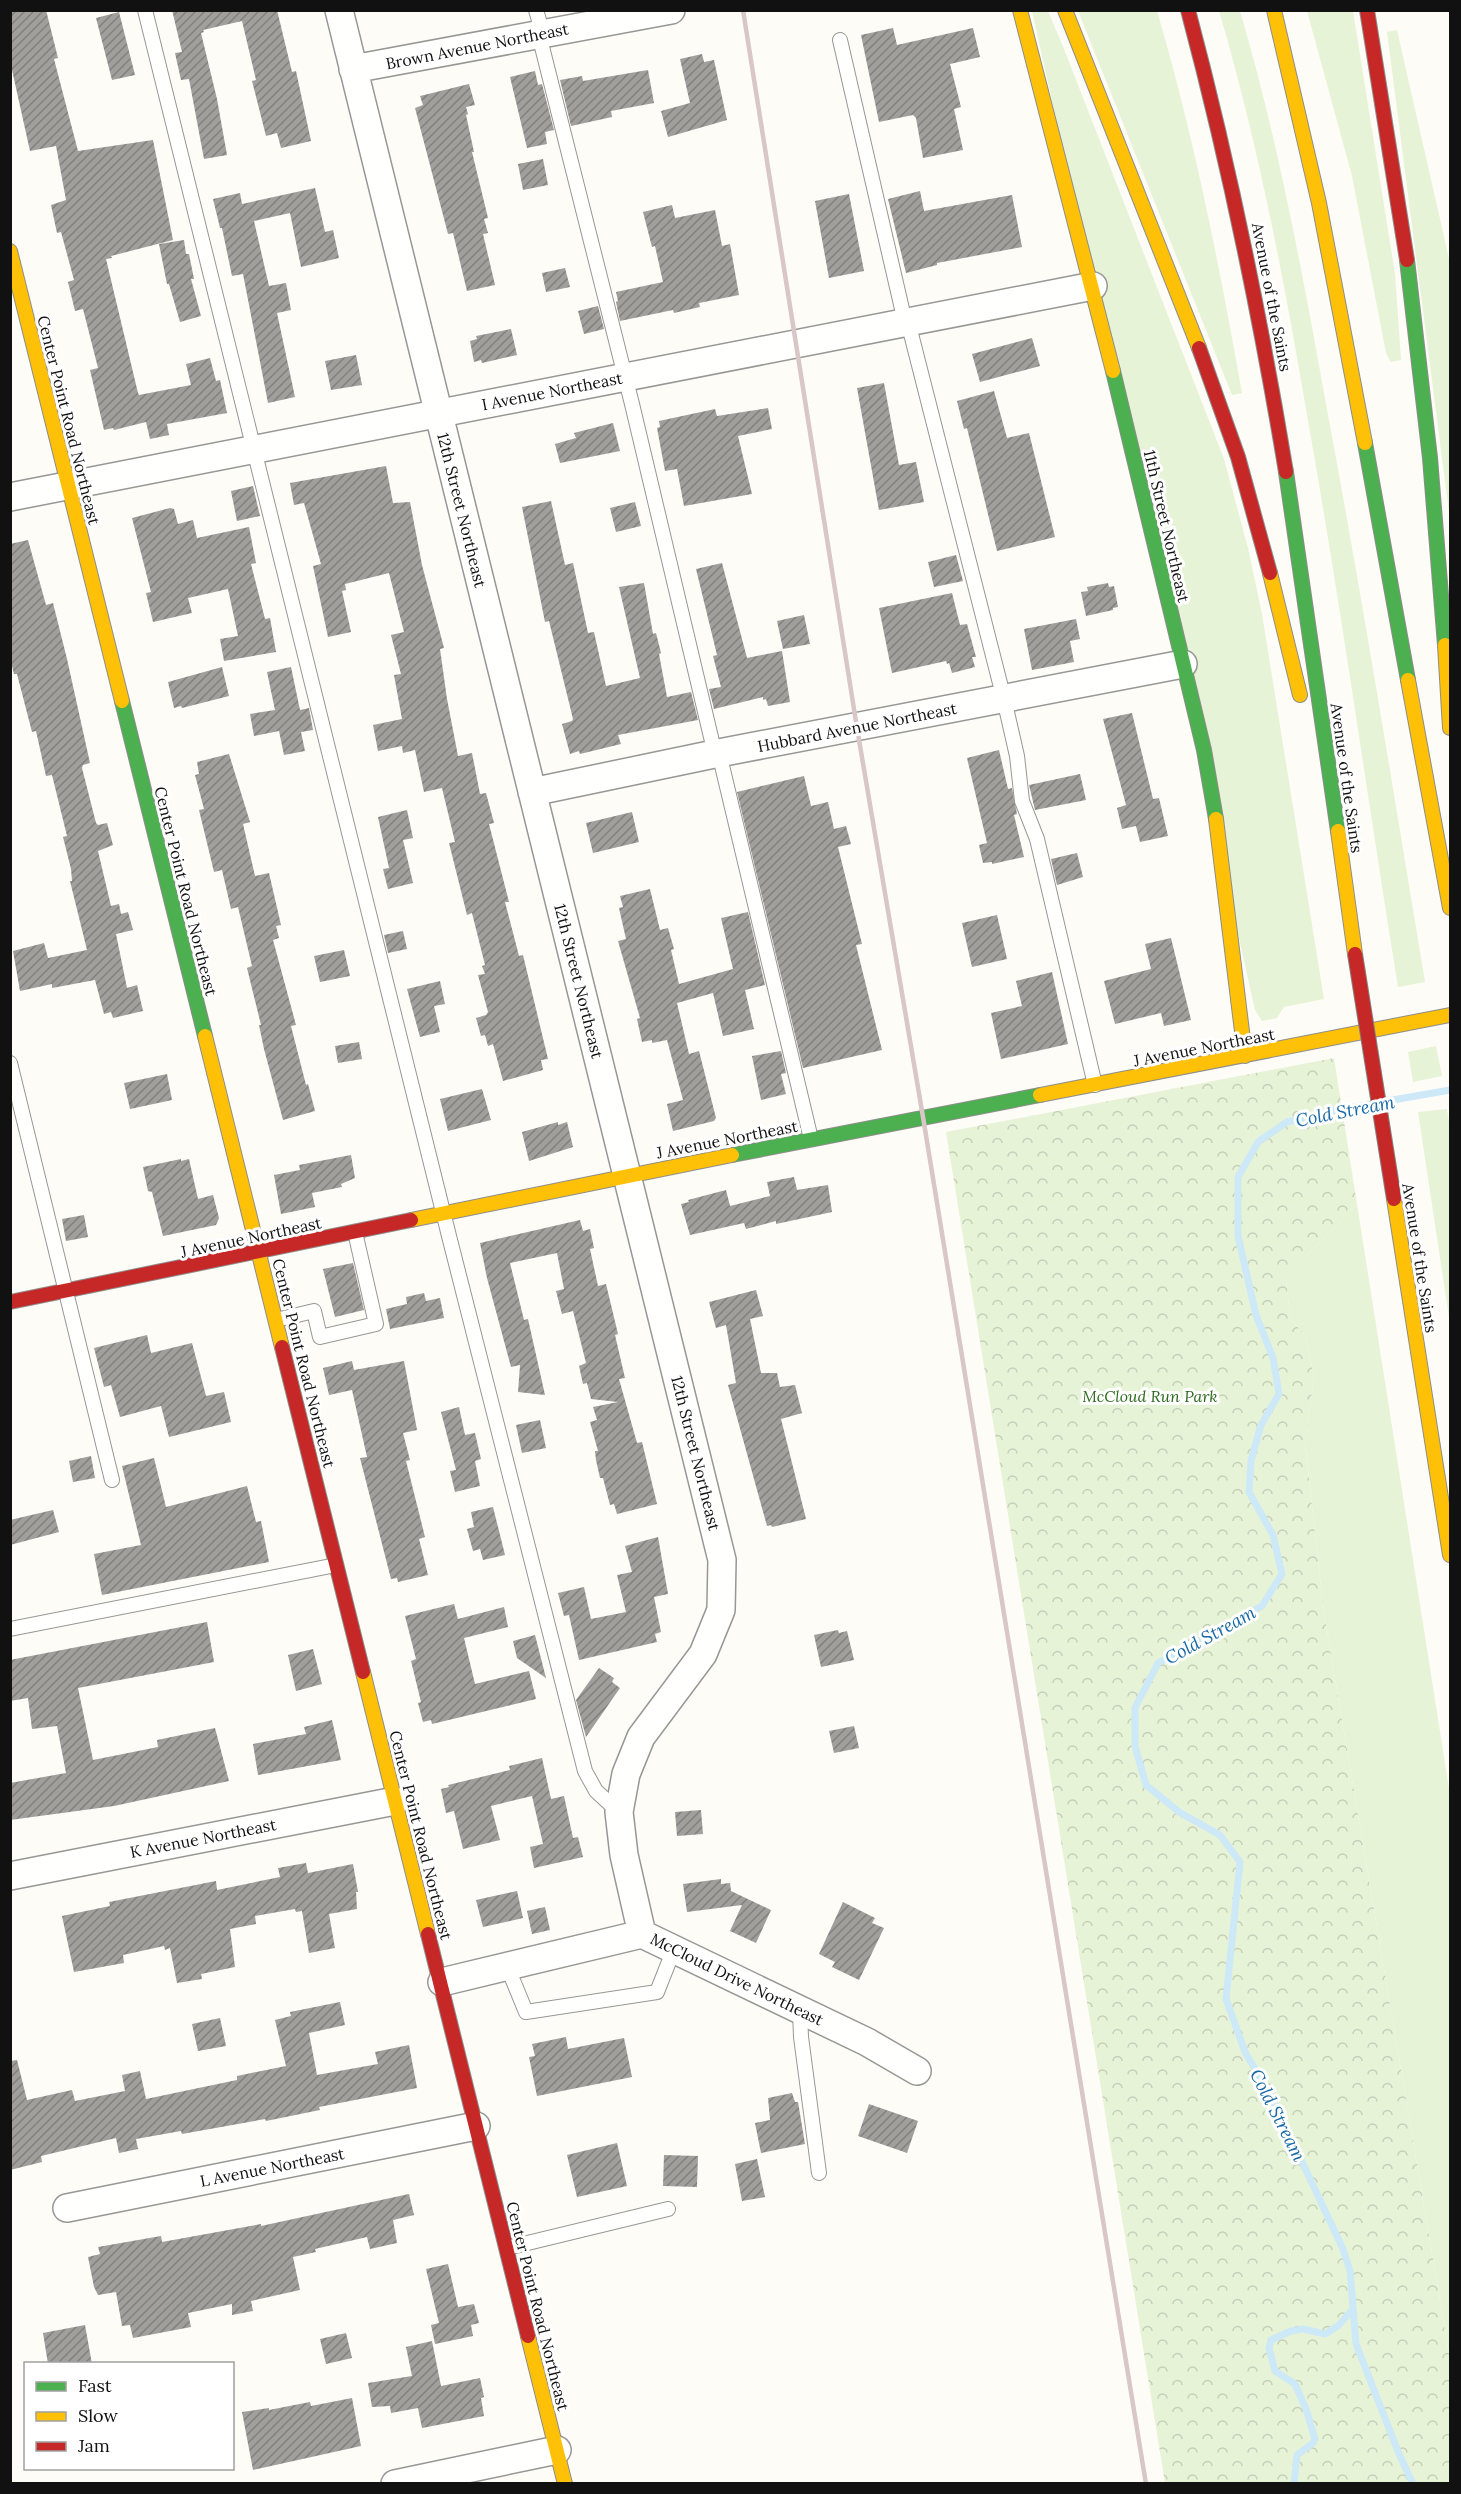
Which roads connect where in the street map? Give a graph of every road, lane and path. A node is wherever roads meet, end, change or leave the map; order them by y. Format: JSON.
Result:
{"nodes":[{"id":1,"x":145,"y":10,"type":"edge"},
{"id":2,"x":339,"y":10,"type":"edge"},
{"id":3,"x":671,"y":10,"type":"edge"},
{"id":4,"x":1020,"y":10,"type":"edge"},
{"id":5,"x":1065,"y":10,"type":"edge"},
{"id":6,"x":1188,"y":10,"type":"edge"},
{"id":7,"x":1274,"y":10,"type":"edge"},
{"id":8,"x":1367,"y":10,"type":"edge"},
{"id":9,"x":539,"y":26,"type":"edge"},
{"id":10,"x":840,"y":40,"type":"dead end"},
{"id":11,"x":353,"y":69,"type":"junction"},
{"id":12,"x":10,"y":250,"type":"edge"},
{"id":13,"x":1093,"y":286,"type":"junction"},
{"id":14,"x":906,"y":322,"type":"junction"},
{"id":15,"x":625,"y":377,"type":"junction"},
{"id":16,"x":438,"y":412,"type":"junction"},
{"id":17,"x":253,"y":449,"type":"junction"},
{"id":18,"x":68,"y":486,"type":"junction"},
{"id":19,"x":10,"y":497,"type":"edge"},
{"id":20,"x":1183,"y":664,"type":"junction"},
{"id":21,"x":1004,"y":699,"type":"junction"},
{"id":22,"x":1303,"y":707,"type":"dead end"},
{"id":23,"x":1450,"y":728,"type":"edge"},
{"id":24,"x":1308,"y":729,"type":"dead end"},
{"id":25,"x":717,"y":754,"type":"junction"},
{"id":26,"x":532,"y":792,"type":"junction"},
{"id":27,"x":1336,"y":826,"type":"junction"},
{"id":28,"x":1450,"y":908,"type":"edge"},
{"id":29,"x":1450,"y":1015,"type":"edge"},
{"id":30,"x":1245,"y":1056,"type":"junction"},
{"id":31,"x":10,"y":1064,"type":"edge"},
{"id":32,"x":1095,"y":1084,"type":"junction"},
{"id":33,"x":812,"y":1139,"type":"junction"},
{"id":34,"x":627,"y":1175,"type":"junction"},
{"id":35,"x":443,"y":1214,"type":"junction"},
{"id":36,"x":355,"y":1232,"type":"junction"},
{"id":37,"x":260,"y":1252,"type":"junction"},
{"id":38,"x":66,"y":1291,"type":"junction"},
{"id":39,"x":10,"y":1302,"type":"edge"},
{"id":40,"x":276,"y":1320,"type":"junction"},
{"id":41,"x":112,"y":1480,"type":"dead end"},
{"id":42,"x":1450,"y":1555,"type":"edge"},
{"id":43,"x":336,"y":1565,"type":"junction"},
{"id":44,"x":10,"y":1629,"type":"edge"},
{"id":45,"x":395,"y":1801,"type":"junction"},
{"id":46,"x":619,"y":1812,"type":"junction"},
{"id":47,"x":10,"y":1876,"type":"edge"},
{"id":48,"x":642,"y":1934,"type":"junction"},
{"id":49,"x":674,"y":1949,"type":"junction"},
{"id":50,"x":507,"y":1966,"type":"junction"},
{"id":51,"x":442,"y":1982,"type":"junction"},
{"id":52,"x":800,"y":2010,"type":"junction"},
{"id":53,"x":917,"y":2071,"type":"dead end"},
{"id":54,"x":476,"y":2126,"type":"junction"},
{"id":55,"x":819,"y":2173,"type":"dead end"},
{"id":56,"x":67,"y":2208,"type":"dead end"},
{"id":57,"x":668,"y":2209,"type":"dead end"},
{"id":58,"x":507,"y":2248,"type":"junction"},
{"id":59,"x":557,"y":2450,"type":"junction"},
{"id":60,"x":394,"y":2484,"type":"edge"},
{"id":61,"x":565,"y":2484,"type":"edge"}],
"edges":[{"from":1,"to":17,"type":"lane"},
{"from":2,"to":11,"type":"street","name":"12th Street Northeast"},
{"from":3,"to":9,"type":"street","name":"Brown Avenue Northeast"},
{"from":4,"to":13,"type":"main road","name":"11th Street Northeast"},
{"from":5,"to":22,"type":"main road"},
{"from":6,"to":27,"type":"main road","name":"Avenue of the Saints"},
{"from":7,"to":28,"type":"main road"},
{"from":8,"to":23,"type":"main road"},
{"from":9,"to":11,"type":"street","name":"Brown Avenue Northeast"},
{"from":9,"to":15,"type":"lane"},
{"from":10,"to":14,"type":"lane"},
{"from":11,"to":16,"type":"street","name":"12th Street Northeast"},
{"from":12,"to":18,"type":"main road","name":"Center Point Road Northeast"},
{"from":13,"to":14,"type":"street","name":"I Avenue Northeast"},
{"from":13,"to":20,"type":"main road","name":"11th Street Northeast"},
{"from":14,"to":15,"type":"street","name":"I Avenue Northeast"},
{"from":14,"to":21,"type":"lane"},
{"from":15,"to":16,"type":"street","name":"I Avenue Northeast"},
{"from":15,"to":25,"type":"lane"},
{"from":16,"to":17,"type":"street","name":"I Avenue Northeast"},
{"from":16,"to":26,"type":"street","name":"12th Street Northeast"},
{"from":17,"to":18,"type":"street","name":"I Avenue Northeast"},
{"from":17,"to":35,"type":"lane"},
{"from":18,"to":19,"type":"street","name":"I Avenue Northeast"},
{"from":18,"to":37,"type":"main road","name":"Center Point Road Northeast"},
{"from":20,"to":21,"type":"street","name":"Hubbard Avenue Northeast"},
{"from":20,"to":30,"type":"main road","name":"11th Street Northeast"},
{"from":21,"to":25,"type":"street","name":"Hubbard Avenue Northeast"},
{"from":21,"to":32,"type":"lane"},
{"from":24,"to":27,"type":"main road"},
{"from":25,"to":26,"type":"street","name":"Hubbard Avenue Northeast"},
{"from":25,"to":33,"type":"lane"},
{"from":26,"to":34,"type":"street","name":"12th Street Northeast"},
{"from":27,"to":42,"type":"main road","name":"Avenue of the Saints","bridge":true},
{"from":29,"to":30,"type":"main road","name":"J Avenue Northeast"},
{"from":30,"to":32,"type":"main road","name":"J Avenue Northeast"},
{"from":31,"to":38,"type":"lane"},
{"from":32,"to":33,"type":"main road","name":"J Avenue Northeast"},
{"from":33,"to":34,"type":"main road","name":"J Avenue Northeast"},
{"from":34,"to":35,"type":"main road","name":"J Avenue Northeast"},
{"from":34,"to":46,"type":"street","name":"12th Street Northeast"},
{"from":35,"to":36,"type":"main road","name":"J Avenue Northeast"},
{"from":35,"to":46,"type":"lane"},
{"from":36,"to":37,"type":"main road","name":"J Avenue Northeast"},
{"from":36,"to":40,"type":"lane"},
{"from":37,"to":38,"type":"main road","name":"J Avenue Northeast"},
{"from":37,"to":40,"type":"main road","name":"Center Point Road Northeast"},
{"from":38,"to":39,"type":"main road","name":"J Avenue Northeast"},
{"from":38,"to":41,"type":"lane"},
{"from":40,"to":43,"type":"main road","name":"Center Point Road Northeast"},
{"from":43,"to":44,"type":"lane"},
{"from":43,"to":45,"type":"main road","name":"Center Point Road Northeast"},
{"from":45,"to":47,"type":"street","name":"K Avenue Northeast"},
{"from":45,"to":51,"type":"main road","name":"Center Point Road Northeast"},
{"from":46,"to":48,"type":"street","name":"12th Street Northeast"},
{"from":48,"to":49,"type":"street","name":"McCloud Drive Northeast"},
{"from":48,"to":50,"type":"street","name":"McCloud Drive Northeast"},
{"from":49,"to":50,"type":"lane"},
{"from":49,"to":52,"type":"street","name":"McCloud Drive Northeast"},
{"from":50,"to":51,"type":"street","name":"McCloud Drive Northeast"},
{"from":51,"to":54,"type":"main road","name":"Center Point Road Northeast"},
{"from":52,"to":53,"type":"street","name":"McCloud Drive Northeast"},
{"from":52,"to":55,"type":"lane"},
{"from":54,"to":56,"type":"street","name":"L Avenue Northeast"},
{"from":54,"to":58,"type":"main road","name":"Center Point Road Northeast"},
{"from":57,"to":58,"type":"lane"},
{"from":58,"to":59,"type":"main road","name":"Center Point Road Northeast"},
{"from":59,"to":60,"type":"street"},
{"from":59,"to":61,"type":"main road","name":"Center Point Road Northeast"}]}
